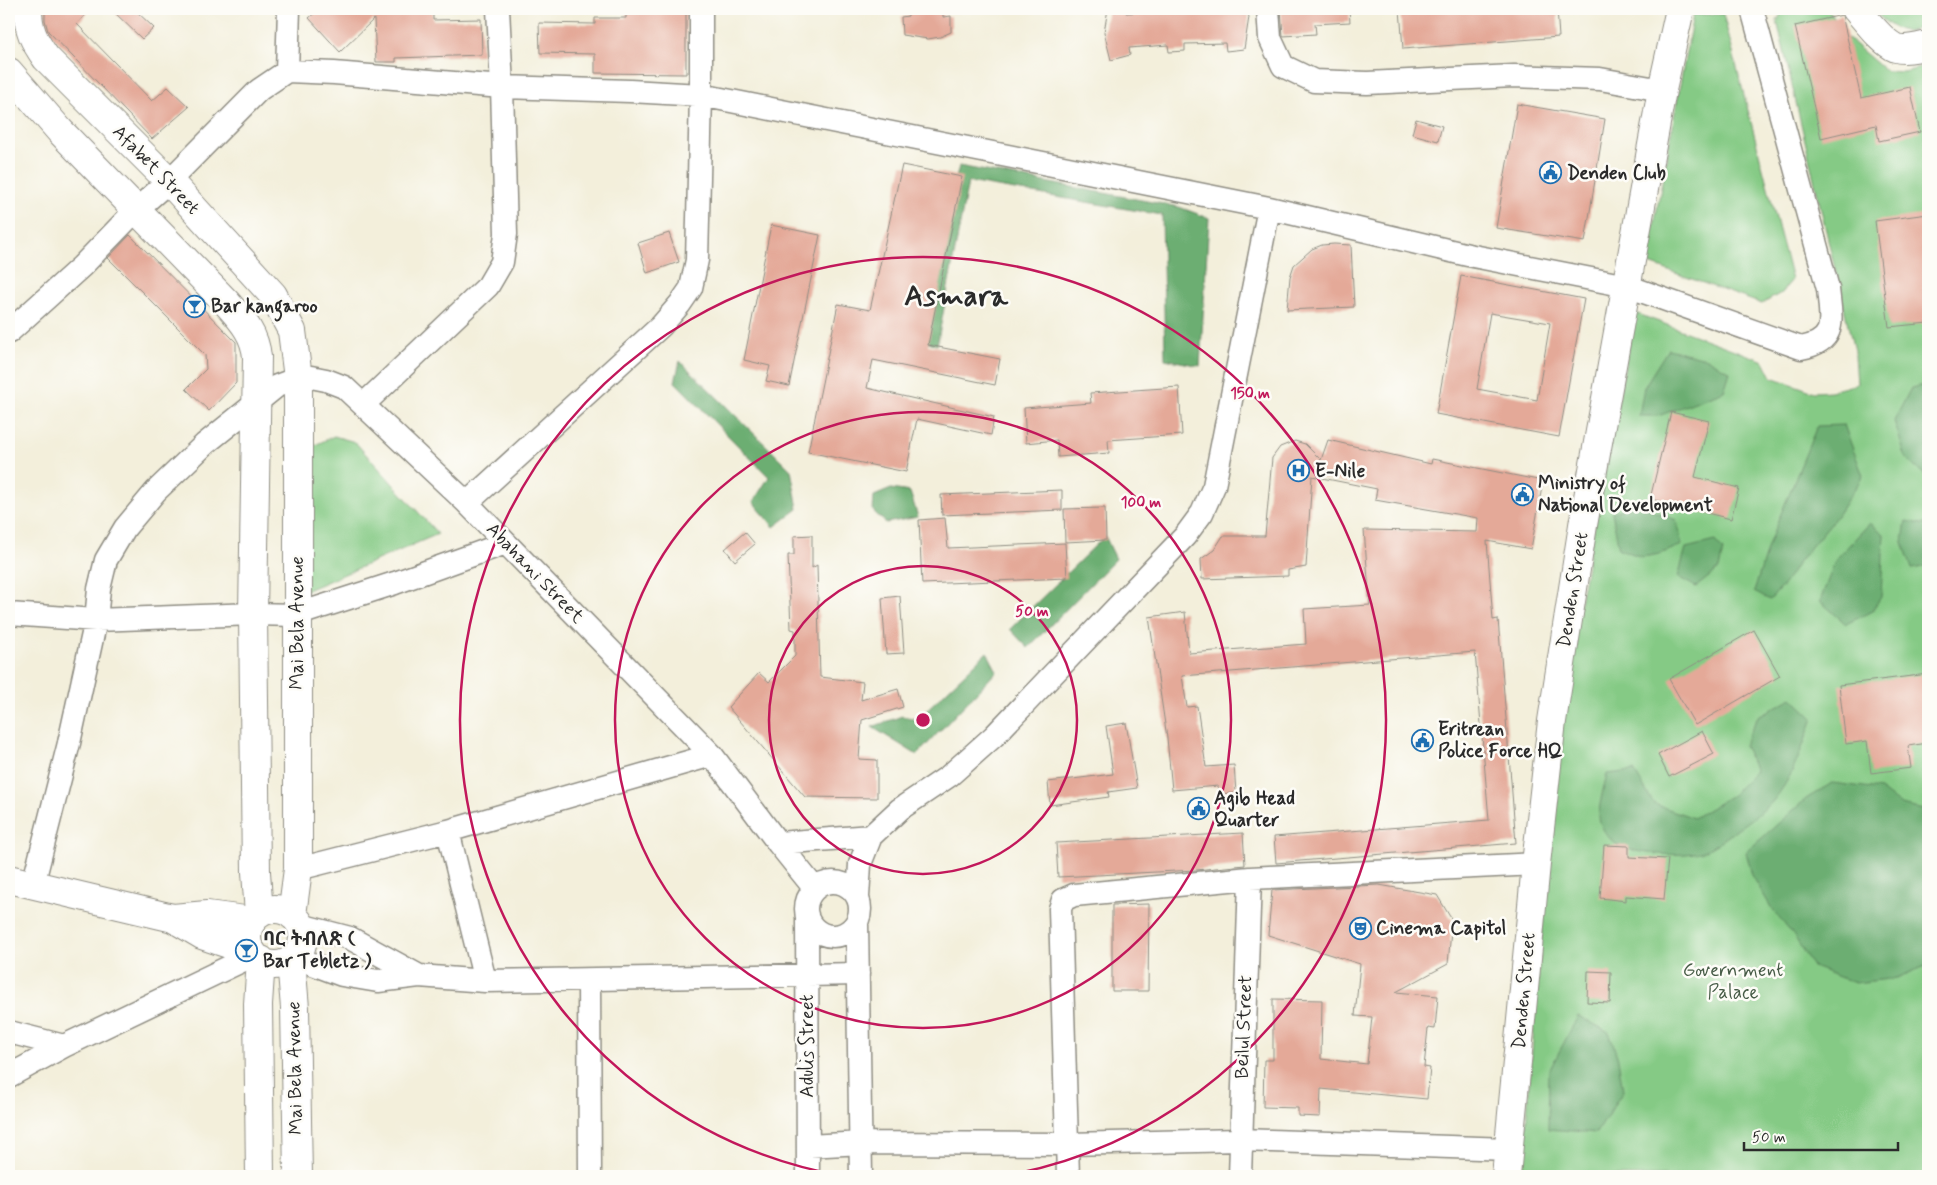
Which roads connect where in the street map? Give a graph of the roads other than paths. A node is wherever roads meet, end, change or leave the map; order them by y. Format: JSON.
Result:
{"nodes":[{"id":1,"x":28,"y":9,"type":"edge"},
{"id":2,"x":289,"y":9,"type":"edge"},
{"id":3,"x":498,"y":9,"type":"edge"},
{"id":4,"x":701,"y":9,"type":"edge"},
{"id":5,"x":1268,"y":9,"type":"edge"},
{"id":6,"x":1680,"y":9,"type":"edge"},
{"id":7,"x":1752,"y":9,"type":"edge"},
{"id":8,"x":1856,"y":9,"type":"edge"},
{"id":9,"x":1928,"y":45,"type":"edge"},
{"id":10,"x":287,"y":71,"type":"junction"},
{"id":11,"x":9,"y":72,"type":"edge"},
{"id":12,"x":502,"y":87,"type":"junction"},
{"id":13,"x":1662,"y":90,"type":"junction"},
{"id":14,"x":701,"y":95,"type":"junction"},
{"id":15,"x":169,"y":182,"type":"junction"},
{"id":16,"x":1268,"y":208,"type":"junction"},
{"id":17,"x":136,"y":210,"type":"junction"},
{"id":18,"x":1627,"y":286,"type":"junction"},
{"id":19,"x":292,"y":331,"type":"joint"},
{"id":20,"x":9,"y":332,"type":"edge"},
{"id":21,"x":298,"y":378,"type":"junction"},
{"id":22,"x":256,"y":402,"type":"junction"},
{"id":23,"x":364,"y":404,"type":"junction"},
{"id":24,"x":467,"y":503,"type":"junction"},
{"id":25,"x":506,"y":543,"type":"junction"},
{"id":26,"x":9,"y":614,"type":"edge"},
{"id":27,"x":254,"y":614,"type":"junction"},
{"id":28,"x":296,"y":615,"type":"junction"},
{"id":29,"x":96,"y":620,"type":"junction"},
{"id":30,"x":712,"y":755,"type":"junction"},
{"id":31,"x":448,"y":831,"type":"junction"},
{"id":32,"x":870,"y":836,"type":"junction"},
{"id":33,"x":778,"y":843,"type":"junction"},
{"id":34,"x":1536,"y":864,"type":"junction"},
{"id":35,"x":298,"y":869,"type":"junction"},
{"id":36,"x":1250,"y":878,"type":"junction"},
{"id":37,"x":21,"y":882,"type":"edge"},
{"id":38,"x":815,"y":889,"type":"junction"},
{"id":39,"x":858,"y":897,"type":"junction"},
{"id":40,"x":807,"y":915,"type":"junction"},
{"id":41,"x":255,"y":917,"type":"junction"},
{"id":42,"x":173,"y":918,"type":"junction"},
{"id":43,"x":296,"y":920,"type":"junction"},
{"id":44,"x":857,"y":923,"type":"junction"},
{"id":45,"x":256,"y":956,"type":"junction"},
{"id":46,"x":292,"y":958,"type":"junction"},
{"id":47,"x":858,"y":974,"type":"junction"},
{"id":48,"x":807,"y":975,"type":"junction"},
{"id":49,"x":419,"y":976,"type":"junction"},
{"id":50,"x":589,"y":980,"type":"junction"},
{"id":51,"x":485,"y":981,"type":"junction"},
{"id":52,"x":9,"y":1032,"type":"edge"},
{"id":53,"x":64,"y":1046,"type":"junction"},
{"id":54,"x":9,"y":1076,"type":"edge"},
{"id":55,"x":1240,"y":1140,"type":"junction"},
{"id":56,"x":862,"y":1144,"type":"junction"},
{"id":57,"x":1068,"y":1144,"type":"junction"},
{"id":58,"x":808,"y":1146,"type":"junction"},
{"id":59,"x":1509,"y":1149,"type":"junction"},
{"id":60,"x":260,"y":1176,"type":"edge"},
{"id":61,"x":298,"y":1176,"type":"edge"},
{"id":62,"x":590,"y":1176,"type":"edge"},
{"id":63,"x":808,"y":1176,"type":"edge"},
{"id":64,"x":861,"y":1176,"type":"edge"},
{"id":65,"x":1068,"y":1176,"type":"edge"},
{"id":66,"x":1240,"y":1176,"type":"edge"},
{"id":67,"x":1506,"y":1176,"type":"edge"}],
"edges":[{"from":1,"to":15,"type":"main road","name":"Afabet Street"},
{"from":2,"to":10,"type":"street"},
{"from":3,"to":12,"type":"street"},
{"from":4,"to":14,"type":"street"},
{"from":5,"to":13,"type":"street"},
{"from":6,"to":13,"type":"main road","name":"Denden Street"},
{"from":7,"to":18,"type":"street"},
{"from":8,"to":9,"type":"main road"},
{"from":10,"to":12,"type":"street"},
{"from":10,"to":15,"type":"street"},
{"from":11,"to":17,"type":"main road"},
{"from":12,"to":14,"type":"street"},
{"from":12,"to":23,"type":"street"},
{"from":13,"to":18,"type":"main road","name":"Denden Street"},
{"from":14,"to":16,"type":"street"},
{"from":14,"to":24,"type":"street"},
{"from":15,"to":17,"type":"street"},
{"from":15,"to":19,"type":"main road","name":"Afabet Street"},
{"from":16,"to":18,"type":"street"},
{"from":16,"to":32,"type":"street"},
{"from":17,"to":20,"type":"street"},
{"from":17,"to":22,"type":"main road"},
{"from":18,"to":34,"type":"main road","name":"Denden Street"},
{"from":19,"to":21,"type":"main road","name":"Mai Bela Avenue"},
{"from":21,"to":22,"type":"street","name":"Abahani Street"},
{"from":21,"to":23,"type":"street","name":"Abahani Street"},
{"from":21,"to":28,"type":"main road","name":"Mai Bela Avenue"},
{"from":22,"to":27,"type":"main road"},
{"from":22,"to":29,"type":"street","name":"Abahani Street"},
{"from":23,"to":24,"type":"street","name":"Abahani Street"},
{"from":24,"to":25,"type":"street","name":"Abahani Street"},
{"from":25,"to":28,"type":"street"},
{"from":25,"to":30,"type":"street","name":"Abahani Street"},
{"from":26,"to":29,"type":"street"},
{"from":27,"to":28,"type":"street"},
{"from":27,"to":29,"type":"street"},
{"from":27,"to":41,"type":"main road"},
{"from":28,"to":35,"type":"main road","name":"Mai Bela Avenue"},
{"from":29,"to":37,"type":"street","name":"Abahani Street"},
{"from":30,"to":31,"type":"street"},
{"from":30,"to":33,"type":"street","name":"Abahani Street"},
{"from":31,"to":35,"type":"street"},
{"from":31,"to":51,"type":"street"},
{"from":32,"to":33,"type":"street"},
{"from":32,"to":39,"type":"street"},
{"from":33,"to":38,"type":"street","name":"Abahani Street"},
{"from":34,"to":36,"type":"street"},
{"from":34,"to":59,"type":"main road","name":"Denden Street"},
{"from":35,"to":43,"type":"main road","name":"Mai Bela Avenue"},
{"from":36,"to":55,"type":"street","name":"Beilul Street"},
{"from":36,"to":57,"type":"street"},
{"from":37,"to":42,"type":"main road"},
{"from":38,"to":39,"type":"street"},
{"from":38,"to":40,"type":"street"},
{"from":39,"to":44,"type":"street"},
{"from":40,"to":44,"type":"street"},
{"from":40,"to":48,"type":"street","name":"Adulis Street"},
{"from":41,"to":42,"type":"main road"},
{"from":41,"to":43,"type":"main road"},
{"from":41,"to":45,"type":"main road"},
{"from":42,"to":45,"type":"main road"},
{"from":43,"to":46,"type":"main road"},
{"from":43,"to":49,"type":"street"},
{"from":44,"to":47,"type":"street"},
{"from":45,"to":46,"type":"main road"},
{"from":45,"to":53,"type":"street"},
{"from":45,"to":60,"type":"main road","name":"Mai Bela Avenue"},
{"from":46,"to":49,"type":"street"},
{"from":46,"to":61,"type":"main road","name":"Mai Bela Avenue"},
{"from":47,"to":48,"type":"street"},
{"from":47,"to":56,"type":"street"},
{"from":48,"to":50,"type":"street"},
{"from":48,"to":58,"type":"street","name":"Adulis Street"},
{"from":49,"to":51,"type":"street"},
{"from":50,"to":51,"type":"street"},
{"from":50,"to":62,"type":"street"},
{"from":52,"to":53,"type":"street"},
{"from":53,"to":54,"type":"street"},
{"from":55,"to":57,"type":"street"},
{"from":55,"to":59,"type":"street"},
{"from":55,"to":66,"type":"street","name":"Beilul Street"},
{"from":56,"to":57,"type":"street"},
{"from":56,"to":58,"type":"street"},
{"from":56,"to":64,"type":"street"},
{"from":57,"to":65,"type":"street"},
{"from":58,"to":63,"type":"street","name":"Adulis Street"},
{"from":59,"to":67,"type":"main road","name":"Denden Street"}]}
